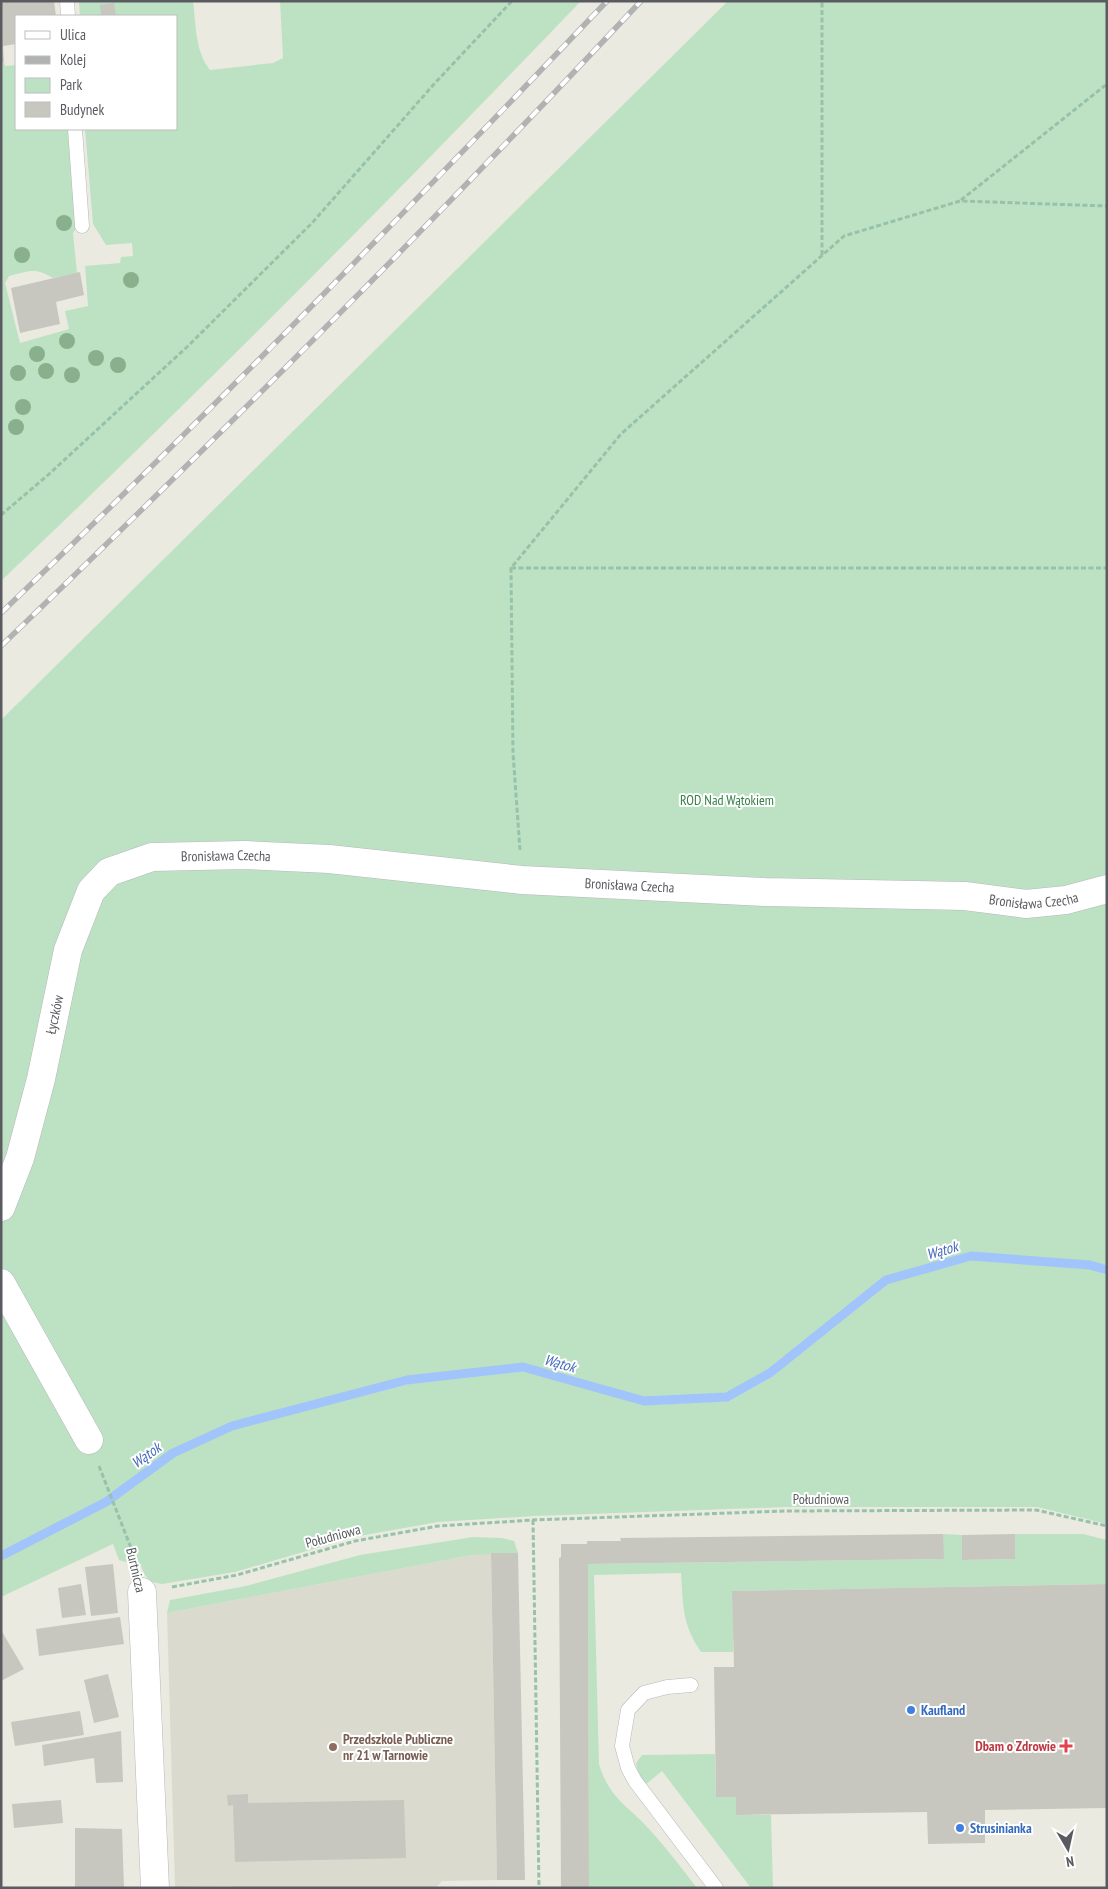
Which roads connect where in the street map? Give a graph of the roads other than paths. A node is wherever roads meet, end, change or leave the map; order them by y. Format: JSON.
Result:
{"nodes":[{"id":1,"x":67,"y":1,"type":"edge"},
{"id":2,"x":68,"y":15,"type":"edge"},
{"id":3,"x":75,"y":130,"type":"edge"},
{"id":4,"x":82,"y":226,"type":"dead end"},
{"id":5,"x":152,"y":857,"type":"joint"},
{"id":6,"x":1107,"y":889,"type":"edge"},
{"id":7,"x":1,"y":1207,"type":"edge"},
{"id":8,"x":1,"y":1283,"type":"edge"},
{"id":9,"x":89,"y":1440,"type":"road end"},
{"id":10,"x":142,"y":1592,"type":"road end"},
{"id":11,"x":692,"y":1685,"type":"dead end"},
{"id":12,"x":155,"y":1888,"type":"edge"},
{"id":13,"x":716,"y":1888,"type":"edge"}],
"edges":[{"from":1,"to":2,"type":"lane"},
{"from":3,"to":4,"type":"lane"},
{"from":5,"to":6,"type":"street","name":"Bronisława Czecha"},
{"from":5,"to":7,"type":"street","name":"Łyczków"},
{"from":8,"to":9,"type":"street"},
{"from":10,"to":12,"type":"street","name":"Burtnicza"},
{"from":11,"to":13,"type":"lane"}]}
